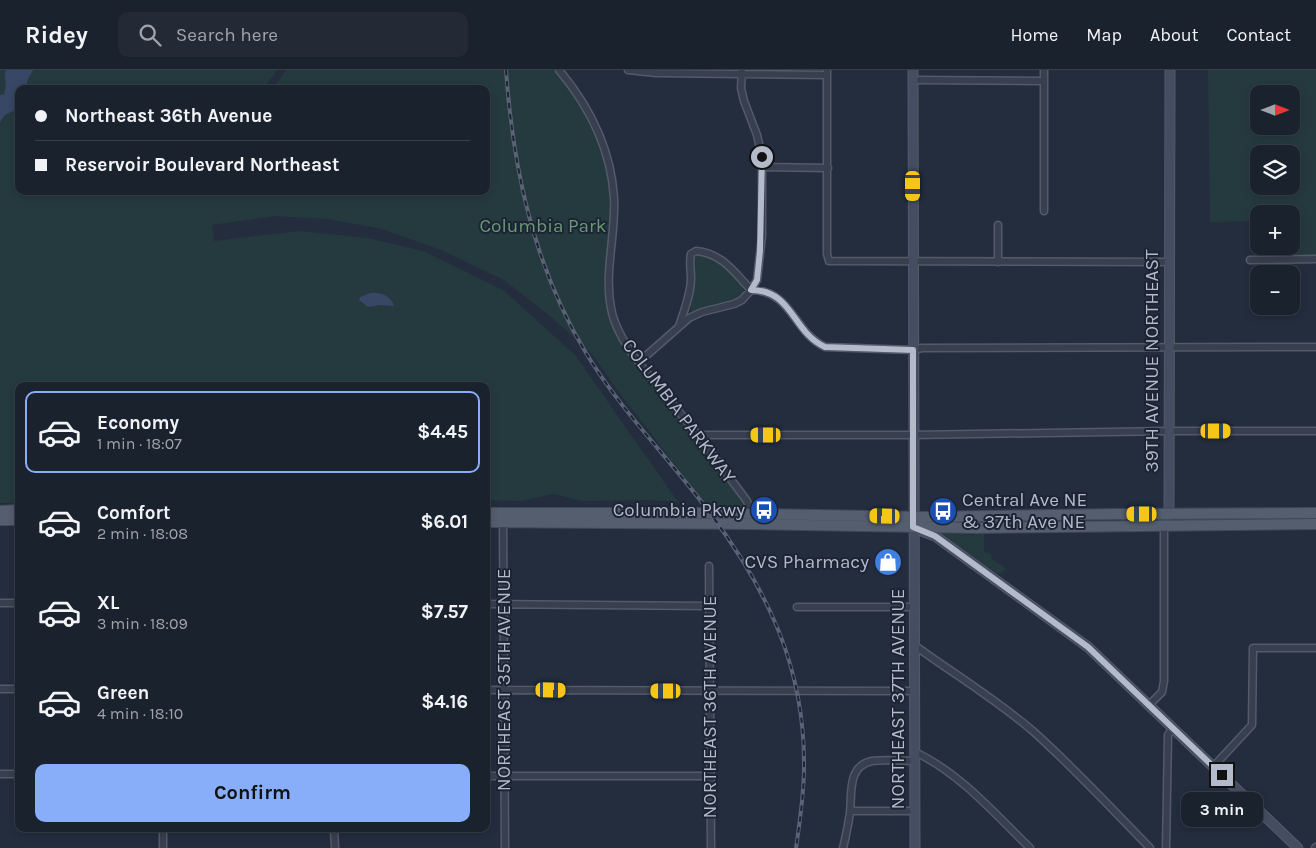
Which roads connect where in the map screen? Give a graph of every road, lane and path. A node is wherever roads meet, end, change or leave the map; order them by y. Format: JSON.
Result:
{"nodes":[{"id":1,"x":559,"y":70,"type":"edge"},
{"id":2,"x":628,"y":70,"type":"edge"},
{"id":3,"x":913,"y":70,"type":"edge"},
{"id":4,"x":1044,"y":70,"type":"edge"},
{"id":5,"x":1170,"y":70,"type":"edge"},
{"id":6,"x":742,"y":72,"type":"edge"},
{"id":7,"x":827,"y":72,"type":"edge"},
{"id":8,"x":913,"y":80,"type":"junction"},
{"id":9,"x":1043,"y":81,"type":"junction"},
{"id":10,"x":762,"y":167,"type":"junction"},
{"id":11,"x":828,"y":168,"type":"junction"},
{"id":12,"x":1044,"y":211,"type":"dead end"},
{"id":13,"x":998,"y":225,"type":"dead end"},
{"id":14,"x":1316,"y":259,"type":"edge"},
{"id":15,"x":1250,"y":260,"type":"dead end"},
{"id":16,"x":913,"y":262,"type":"junction"},
{"id":17,"x":998,"y":262,"type":"junction"},
{"id":18,"x":1168,"y":262,"type":"junction"},
{"id":19,"x":751,"y":290,"type":"junction"},
{"id":20,"x":679,"y":326,"type":"junction"},
{"id":21,"x":1316,"y":346,"type":"edge"},
{"id":22,"x":1168,"y":347,"type":"junction"},
{"id":23,"x":913,"y":350,"type":"junction"},
{"id":24,"x":639,"y":362,"type":"junction"},
{"id":25,"x":1169,"y":431,"type":"junction"},
{"id":26,"x":1316,"y":431,"type":"edge"},
{"id":27,"x":698,"y":435,"type":"junction"},
{"id":28,"x":913,"y":435,"type":"junction"},
{"id":29,"x":15,"y":510,"type":"edge"},
{"id":30,"x":0,"y":511,"type":"edge"},
{"id":31,"x":1316,"y":513,"type":"edge"},
{"id":32,"x":490,"y":514,"type":"edge"},
{"id":33,"x":1169,"y":514,"type":"junction"},
{"id":34,"x":1051,"y":515,"type":"junction"},
{"id":35,"x":913,"y":516,"type":"junction"},
{"id":36,"x":1017,"y":516,"type":"junction"},
{"id":37,"x":503,"y":517,"type":"junction"},
{"id":38,"x":752,"y":519,"type":"junction"},
{"id":39,"x":0,"y":520,"type":"edge"},
{"id":40,"x":15,"y":520,"type":"edge"},
{"id":41,"x":490,"y":521,"type":"edge"},
{"id":42,"x":1316,"y":524,"type":"edge"},
{"id":43,"x":1164,"y":525,"type":"junction"},
{"id":44,"x":913,"y":527,"type":"junction"},
{"id":45,"x":975,"y":528,"type":"junction"},
{"id":46,"x":1013,"y":528,"type":"junction"},
{"id":47,"x":709,"y":566,"type":"dead end"},
{"id":48,"x":0,"y":602,"type":"edge"},
{"id":49,"x":15,"y":602,"type":"edge"},
{"id":50,"x":490,"y":604,"type":"edge"},
{"id":51,"x":503,"y":604,"type":"junction"},
{"id":52,"x":709,"y":606,"type":"junction"},
{"id":53,"x":798,"y":607,"type":"dead end"},
{"id":54,"x":914,"y":607,"type":"junction"},
{"id":55,"x":914,"y":645,"type":"junction"},
{"id":56,"x":1316,"y":648,"type":"edge"},
{"id":57,"x":0,"y":689,"type":"edge"},
{"id":58,"x":15,"y":689,"type":"edge"},
{"id":59,"x":490,"y":690,"type":"edge"},
{"id":60,"x":504,"y":690,"type":"junction"},
{"id":61,"x":915,"y":691,"type":"junction"},
{"id":62,"x":709,"y":692,"type":"junction"},
{"id":63,"x":1148,"y":705,"type":"junction"},
{"id":64,"x":1173,"y":728,"type":"junction"},
{"id":65,"x":915,"y":756,"type":"junction"},
{"id":66,"x":1213,"y":767,"type":"junction"},
{"id":67,"x":0,"y":774,"type":"edge"},
{"id":68,"x":15,"y":774,"type":"edge"},
{"id":69,"x":490,"y":776,"type":"edge"},
{"id":70,"x":505,"y":776,"type":"junction"},
{"id":71,"x":711,"y":776,"type":"junction"},
{"id":72,"x":850,"y":811,"type":"junction"},
{"id":73,"x":915,"y":811,"type":"junction"},
{"id":74,"x":163,"y":832,"type":"edge"},
{"id":75,"x":334,"y":832,"type":"edge"},
{"id":76,"x":164,"y":848,"type":"edge"},
{"id":77,"x":335,"y":848,"type":"edge"},
{"id":78,"x":505,"y":848,"type":"edge"},
{"id":79,"x":711,"y":848,"type":"edge"},
{"id":80,"x":844,"y":848,"type":"edge"},
{"id":81,"x":915,"y":848,"type":"edge"},
{"id":82,"x":1030,"y":848,"type":"edge"},
{"id":83,"x":1150,"y":848,"type":"edge"},
{"id":84,"x":1166,"y":848,"type":"edge"},
{"id":85,"x":1298,"y":848,"type":"edge"}],
"edges":[{"from":1,"to":24,"type":"street","name":"COLUMBIA PARKWAY"},
{"from":2,"to":6,"type":"street"},
{"from":3,"to":8,"type":"street","name":"NORTHEAST 37TH AVENUE"},
{"from":4,"to":9,"type":"street"},
{"from":5,"to":18,"type":"street","name":"39TH AVENUE NORTHEAST"},
{"from":6,"to":7,"type":"street"},
{"from":6,"to":10,"type":"street"},
{"from":7,"to":11,"type":"street"},
{"from":8,"to":9,"type":"street"},
{"from":8,"to":16,"type":"street","name":"NORTHEAST 37TH AVENUE"},
{"from":9,"to":12,"type":"street"},
{"from":10,"to":11,"type":"street"},
{"from":10,"to":19,"type":"street"},
{"from":11,"to":16,"type":"street"},
{"from":13,"to":17,"type":"street"},
{"from":14,"to":15,"type":"street"},
{"from":16,"to":17,"type":"street"},
{"from":16,"to":23,"type":"street","name":"NORTHEAST 37TH AVENUE"},
{"from":17,"to":18,"type":"street"},
{"from":18,"to":22,"type":"street","name":"39TH AVENUE NORTHEAST"},
{"from":19,"to":20,"type":"street"},
{"from":19,"to":20,"type":"street"},
{"from":19,"to":23,"type":"street"},
{"from":20,"to":24,"type":"street"},
{"from":21,"to":22,"type":"street"},
{"from":22,"to":23,"type":"street"},
{"from":22,"to":25,"type":"street","name":"39TH AVENUE NORTHEAST"},
{"from":23,"to":28,"type":"street","name":"NORTHEAST 37TH AVENUE"},
{"from":24,"to":27,"type":"street","name":"COLUMBIA PARKWAY"},
{"from":25,"to":26,"type":"street"},
{"from":25,"to":28,"type":"street"},
{"from":25,"to":33,"type":"street","name":"39TH AVENUE NORTHEAST"},
{"from":27,"to":28,"type":"street"},
{"from":27,"to":38,"type":"street","name":"COLUMBIA PARKWAY"},
{"from":28,"to":35,"type":"street","name":"NORTHEAST 37TH AVENUE"},
{"from":29,"to":30,"type":"main road"},
{"from":31,"to":33,"type":"main road"},
{"from":32,"to":37,"type":"main road"},
{"from":33,"to":34,"type":"main road"},
{"from":33,"to":43,"type":"street","name":"39TH AVENUE NORTHEAST"},
{"from":34,"to":36,"type":"main road"},
{"from":34,"to":46,"type":"main road"},
{"from":35,"to":36,"type":"main road"},
{"from":35,"to":38,"type":"main road"},
{"from":35,"to":44,"type":"street","name":"NORTHEAST 37TH AVENUE"},
{"from":36,"to":45,"type":"main road"},
{"from":37,"to":38,"type":"main road"},
{"from":37,"to":41,"type":"main road"},
{"from":37,"to":51,"type":"street","name":"NORTHEAST 35TH AVENUE"},
{"from":38,"to":44,"type":"main road"},
{"from":39,"to":40,"type":"main road"},
{"from":42,"to":43,"type":"main road"},
{"from":43,"to":46,"type":"main road"},
{"from":43,"to":63,"type":"street","name":"39TH AVENUE NORTHEAST"},
{"from":44,"to":45,"type":"main road"},
{"from":44,"to":54,"type":"street","name":"NORTHEAST 37TH AVENUE"},
{"from":44,"to":63,"type":"street"},
{"from":45,"to":46,"type":"main road"},
{"from":47,"to":52,"type":"street","name":"NORTHEAST 36TH AVENUE"},
{"from":48,"to":49,"type":"street"},
{"from":50,"to":51,"type":"street"},
{"from":51,"to":52,"type":"street"},
{"from":51,"to":60,"type":"street","name":"NORTHEAST 35TH AVENUE"},
{"from":52,"to":62,"type":"street","name":"NORTHEAST 36TH AVENUE"},
{"from":53,"to":54,"type":"street"},
{"from":54,"to":55,"type":"street","name":"NORTHEAST 37TH AVENUE"},
{"from":55,"to":61,"type":"street","name":"NORTHEAST 37TH AVENUE"},
{"from":55,"to":83,"type":"street"},
{"from":56,"to":66,"type":"street"},
{"from":57,"to":58,"type":"street"},
{"from":59,"to":60,"type":"street"},
{"from":60,"to":62,"type":"street"},
{"from":60,"to":70,"type":"street","name":"NORTHEAST 35TH AVENUE"},
{"from":61,"to":62,"type":"street"},
{"from":61,"to":65,"type":"street","name":"NORTHEAST 37TH AVENUE"},
{"from":62,"to":71,"type":"street","name":"NORTHEAST 36TH AVENUE"},
{"from":63,"to":64,"type":"street"},
{"from":64,"to":66,"type":"street"},
{"from":64,"to":84,"type":"street"},
{"from":65,"to":72,"type":"street"},
{"from":65,"to":73,"type":"street","name":"NORTHEAST 37TH AVENUE"},
{"from":65,"to":82,"type":"street"},
{"from":66,"to":85,"type":"street"},
{"from":67,"to":68,"type":"street"},
{"from":69,"to":70,"type":"street"},
{"from":70,"to":71,"type":"street"},
{"from":70,"to":78,"type":"street","name":"NORTHEAST 35TH AVENUE"},
{"from":71,"to":79,"type":"street","name":"NORTHEAST 36TH AVENUE"},
{"from":72,"to":73,"type":"street"},
{"from":72,"to":80,"type":"street"},
{"from":73,"to":81,"type":"street","name":"NORTHEAST 37TH AVENUE"},
{"from":74,"to":76,"type":"street"},
{"from":75,"to":77,"type":"street"}]}
